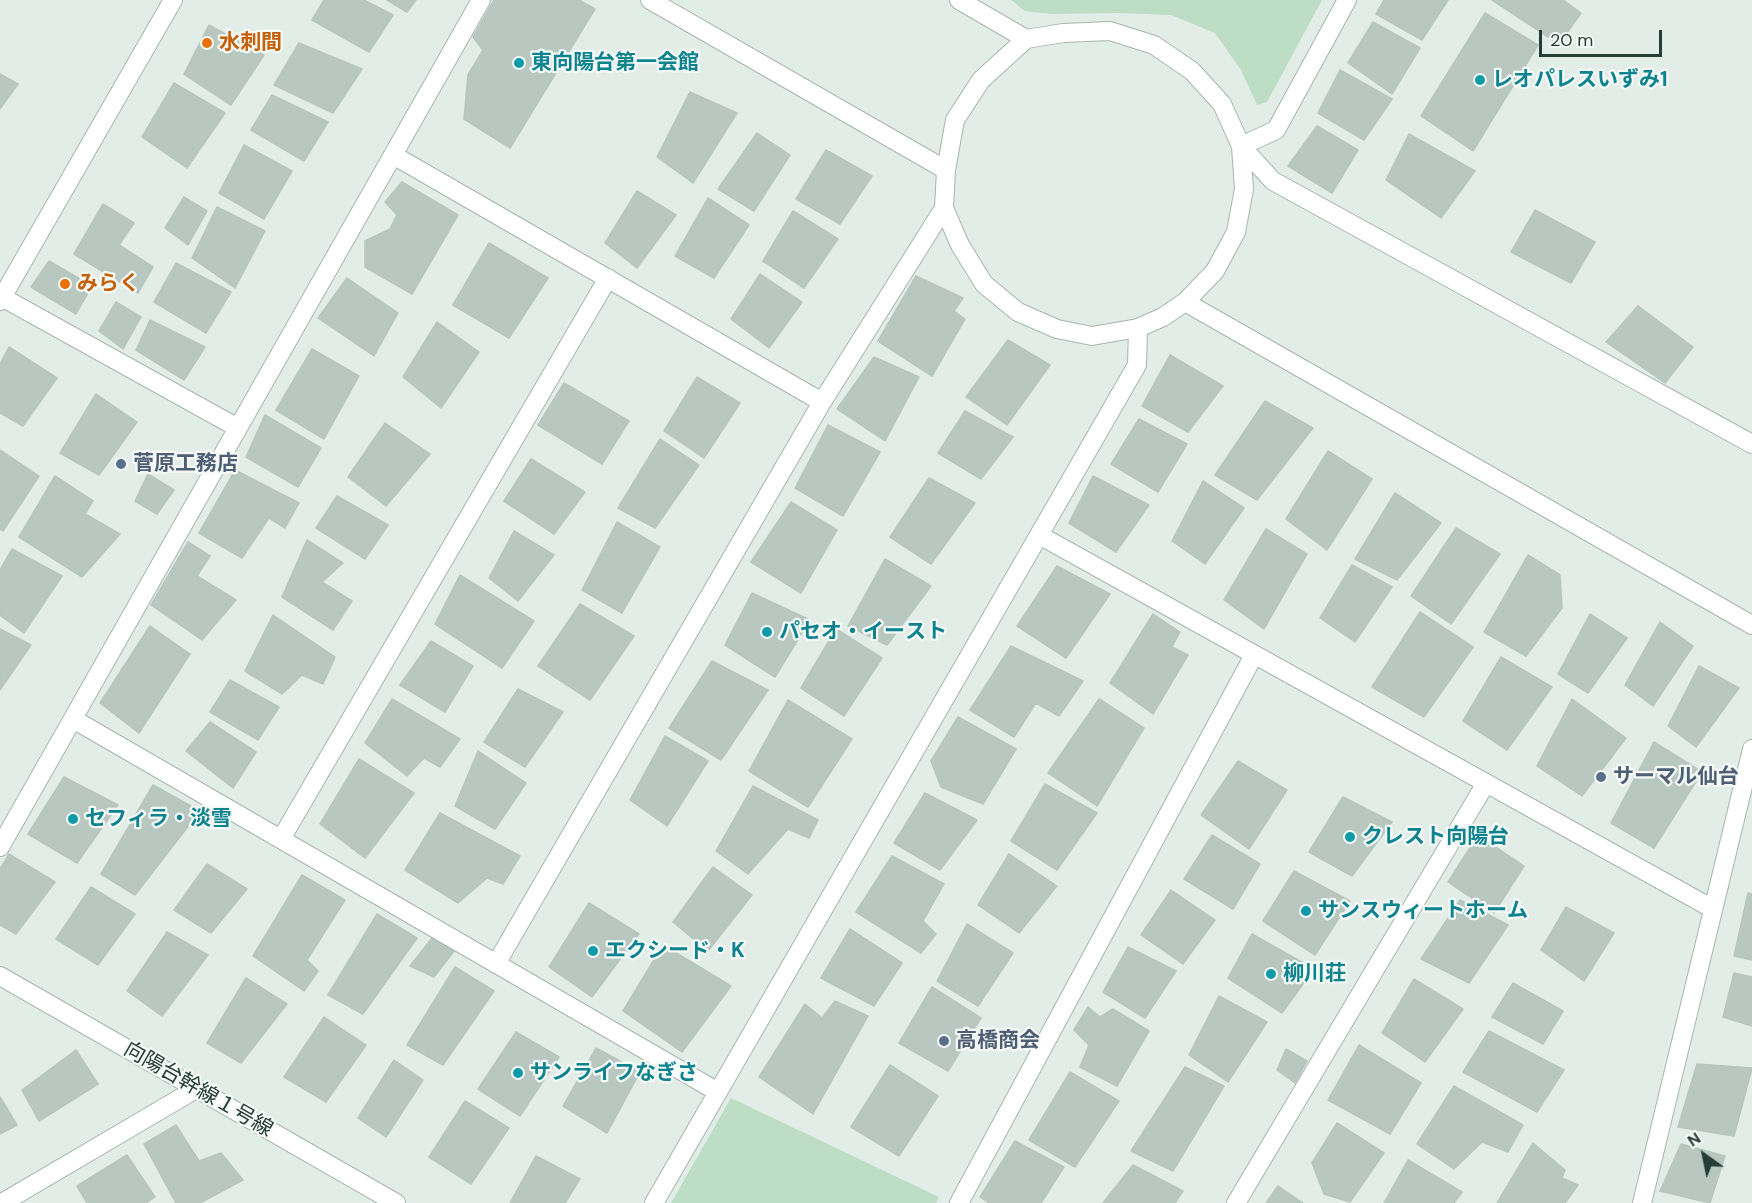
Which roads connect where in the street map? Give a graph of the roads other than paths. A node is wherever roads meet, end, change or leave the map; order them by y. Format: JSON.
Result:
{"nodes":[{"id":1,"x":173,"y":0,"type":"edge"},
{"id":2,"x":481,"y":0,"type":"edge"},
{"id":3,"x":650,"y":0,"type":"edge"},
{"id":4,"x":959,"y":0,"type":"edge"},
{"id":5,"x":1347,"y":0,"type":"edge"},
{"id":6,"x":1026,"y":39,"type":"junction"},
{"id":7,"x":1241,"y":146,"type":"junction"},
{"id":8,"x":393,"y":155,"type":"junction"},
{"id":9,"x":946,"y":170,"type":"junction"},
{"id":10,"x":944,"y":208,"type":"junction"},
{"id":11,"x":608,"y":278,"type":"junction"},
{"id":12,"x":1,"y":298,"type":"edge"},
{"id":13,"x":1185,"y":302,"type":"junction"},
{"id":14,"x":1138,"y":328,"type":"junction"},
{"id":15,"x":822,"y":402,"type":"junction"},
{"id":16,"x":238,"y":428,"type":"junction"},
{"id":17,"x":1752,"y":444,"type":"edge"},
{"id":18,"x":1039,"y":535,"type":"junction"},
{"id":19,"x":1752,"y":625,"type":"edge"},
{"id":20,"x":1254,"y":655,"type":"junction"},
{"id":21,"x":73,"y":719,"type":"junction"},
{"id":22,"x":1752,"y":749,"type":"edge"},
{"id":23,"x":1486,"y":783,"type":"junction"},
{"id":24,"x":281,"y":839,"type":"junction"},
{"id":25,"x":0,"y":847,"type":"edge"},
{"id":26,"x":1713,"y":909,"type":"junction"},
{"id":27,"x":496,"y":964,"type":"junction"},
{"id":28,"x":0,"y":976,"type":"edge"},
{"id":29,"x":196,"y":1089,"type":"junction"},
{"id":30,"x":718,"y":1092,"type":"junction"},
{"id":31,"x":2,"y":1203,"type":"edge"},
{"id":32,"x":396,"y":1203,"type":"edge"},
{"id":33,"x":654,"y":1203,"type":"edge"},
{"id":34,"x":959,"y":1203,"type":"edge"},
{"id":35,"x":1236,"y":1203,"type":"edge"},
{"id":36,"x":1642,"y":1203,"type":"edge"}],
"edges":[{"from":1,"to":12,"type":"street"},
{"from":2,"to":8,"type":"street"},
{"from":3,"to":9,"type":"street"},
{"from":4,"to":6,"type":"street"},
{"from":5,"to":7,"type":"street"},
{"from":6,"to":7,"type":"street"},
{"from":6,"to":9,"type":"street"},
{"from":7,"to":13,"type":"street"},
{"from":7,"to":17,"type":"street"},
{"from":8,"to":11,"type":"street"},
{"from":8,"to":16,"type":"street"},
{"from":9,"to":10,"type":"street"},
{"from":10,"to":14,"type":"street"},
{"from":10,"to":15,"type":"street"},
{"from":11,"to":15,"type":"street"},
{"from":11,"to":24,"type":"street"},
{"from":12,"to":16,"type":"street"},
{"from":13,"to":14,"type":"street"},
{"from":13,"to":19,"type":"street"},
{"from":14,"to":18,"type":"street"},
{"from":15,"to":27,"type":"street"},
{"from":16,"to":21,"type":"street"},
{"from":18,"to":20,"type":"street"},
{"from":18,"to":30,"type":"street"},
{"from":20,"to":23,"type":"street"},
{"from":20,"to":34,"type":"street"},
{"from":21,"to":24,"type":"street"},
{"from":21,"to":25,"type":"street"},
{"from":22,"to":26,"type":"street"},
{"from":23,"to":26,"type":"street"},
{"from":23,"to":35,"type":"street"},
{"from":24,"to":27,"type":"street"},
{"from":26,"to":36,"type":"street"},
{"from":27,"to":30,"type":"street"},
{"from":28,"to":29,"type":"street","name":"向陽台幹線１号線"},
{"from":29,"to":31,"type":"street"},
{"from":29,"to":32,"type":"street","name":"向陽台幹線１号線"},
{"from":30,"to":33,"type":"street"}]}
